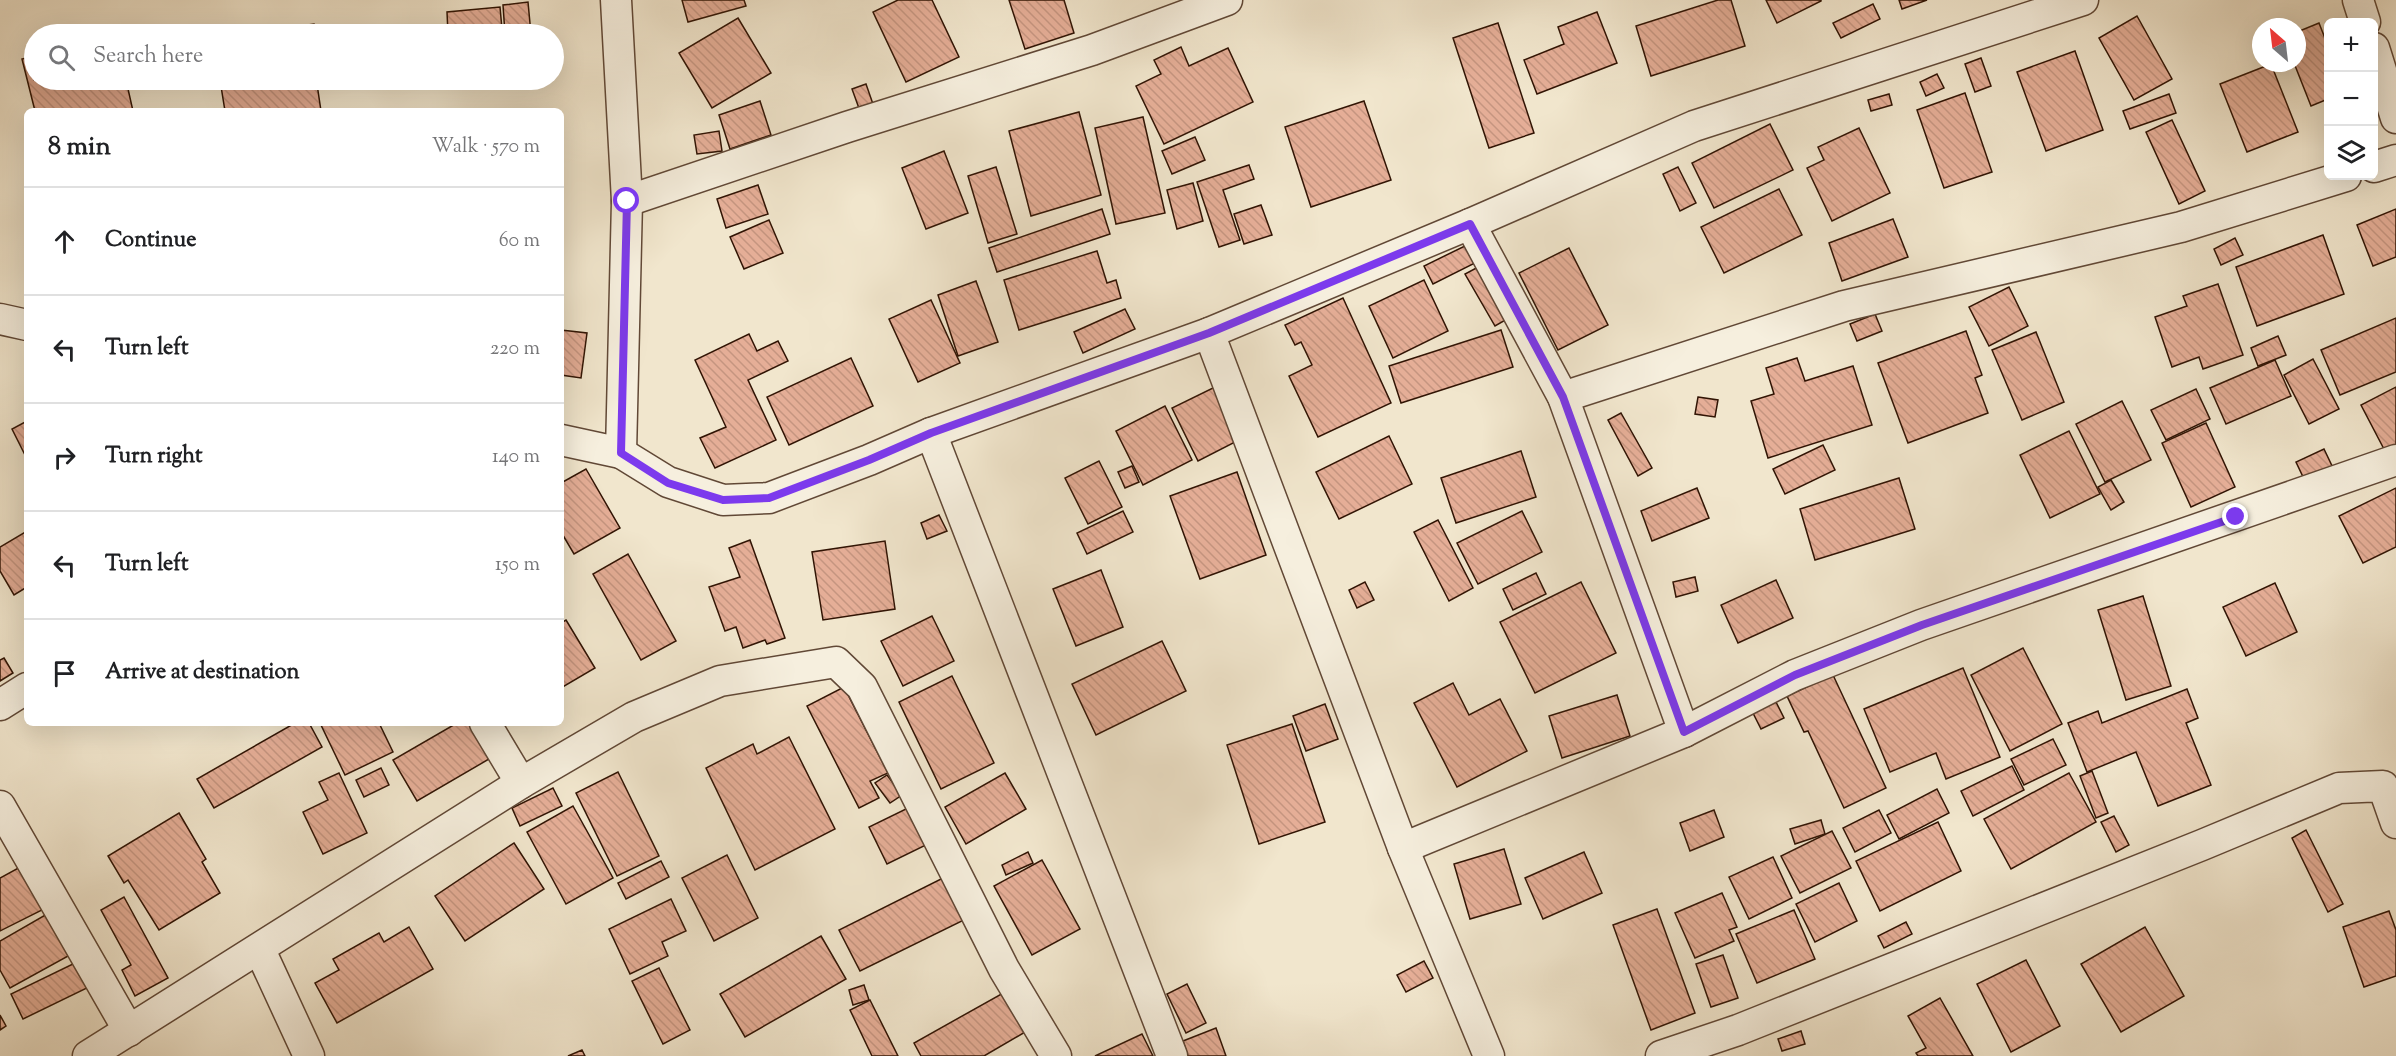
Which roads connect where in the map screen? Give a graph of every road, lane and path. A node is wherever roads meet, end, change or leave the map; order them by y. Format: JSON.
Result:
{"nodes":[{"id":1,"x":616,"y":0,"type":"edge"},
{"id":2,"x":1227,"y":0,"type":"edge"},
{"id":3,"x":2083,"y":0,"type":"edge"},
{"id":4,"x":2358,"y":0,"type":"edge"},
{"id":5,"x":2364,"y":18,"type":"edge"},
{"id":6,"x":2378,"y":63,"type":"edge"},
{"id":7,"x":2396,"y":118,"type":"edge"},
{"id":8,"x":2396,"y":160,"type":"edge"},
{"id":9,"x":2378,"y":165,"type":"edge"},
{"id":10,"x":2333,"y":180,"type":"edge"},
{"id":11,"x":627,"y":201,"type":"junction"},
{"id":12,"x":1470,"y":224,"type":"junction"},
{"id":13,"x":0,"y":319,"type":"edge"},
{"id":14,"x":24,"y":324,"type":"edge"},
{"id":15,"x":1209,"y":333,"type":"junction"},
{"id":16,"x":1563,"y":397,"type":"junction"},
{"id":17,"x":931,"y":433,"type":"junction"},
{"id":18,"x":564,"y":441,"type":"edge"},
{"id":19,"x":621,"y":453,"type":"junction"},
{"id":20,"x":2396,"y":460,"type":"edge"},
{"id":21,"x":24,"y":690,"type":"edge"},
{"id":22,"x":0,"y":705,"type":"edge"},
{"id":23,"x":487,"y":726,"type":"edge"},
{"id":24,"x":1684,"y":732,"type":"junction"},
{"id":25,"x":521,"y":783,"type":"junction"},
{"id":26,"x":0,"y":806,"type":"edge"},
{"id":27,"x":2396,"y":823,"type":"edge"},
{"id":28,"x":1403,"y":848,"type":"junction"},
{"id":29,"x":260,"y":950,"type":"junction"},
{"id":30,"x":129,"y":1031,"type":"junction"},
{"id":31,"x":88,"y":1056,"type":"edge"},
{"id":32,"x":309,"y":1056,"type":"edge"},
{"id":33,"x":1056,"y":1056,"type":"edge"},
{"id":34,"x":1172,"y":1056,"type":"edge"},
{"id":35,"x":1489,"y":1056,"type":"edge"},
{"id":36,"x":1661,"y":1056,"type":"edge"}],
"edges":[{"from":1,"to":11,"type":"street"},
{"from":2,"to":11,"type":"street"},
{"from":3,"to":12,"type":"street"},
{"from":4,"to":5,"type":"street"},
{"from":6,"to":7,"type":"street"},
{"from":8,"to":9,"type":"street"},
{"from":10,"to":16,"type":"street"},
{"from":11,"to":19,"type":"street"},
{"from":12,"to":15,"type":"street"},
{"from":12,"to":16,"type":"street"},
{"from":13,"to":14,"type":"street"},
{"from":15,"to":17,"type":"street"},
{"from":15,"to":28,"type":"street"},
{"from":16,"to":24,"type":"street"},
{"from":17,"to":19,"type":"street"},
{"from":17,"to":34,"type":"street"},
{"from":18,"to":19,"type":"street"},
{"from":20,"to":24,"type":"street"},
{"from":21,"to":22,"type":"street"},
{"from":23,"to":25,"type":"street"},
{"from":24,"to":28,"type":"street"},
{"from":25,"to":29,"type":"street"},
{"from":25,"to":33,"type":"street"},
{"from":26,"to":30,"type":"street"},
{"from":27,"to":36,"type":"street"},
{"from":28,"to":35,"type":"street"},
{"from":29,"to":30,"type":"street"},
{"from":29,"to":32,"type":"street"},
{"from":30,"to":31,"type":"street"}]}
